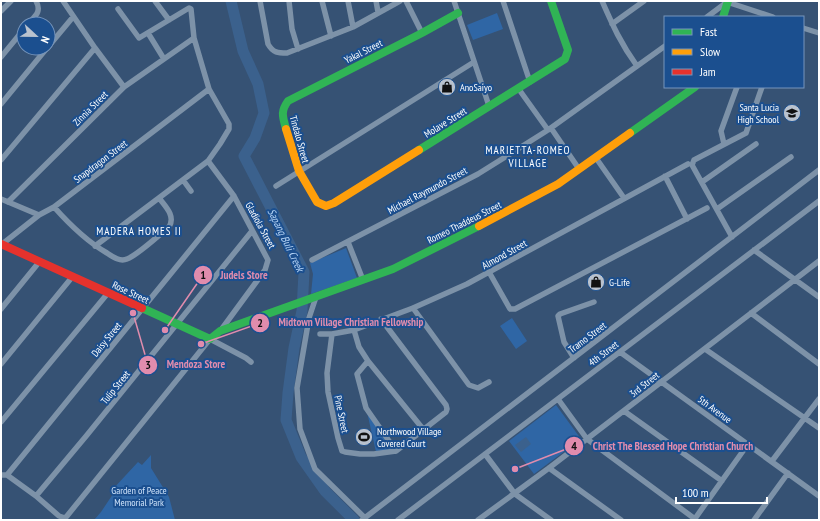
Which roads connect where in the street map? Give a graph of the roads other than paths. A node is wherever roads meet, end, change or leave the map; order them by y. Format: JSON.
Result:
{"nodes":[{"id":1,"x":11,"y":1,"type":"edge"},
{"id":2,"x":36,"y":1,"type":"edge"},
{"id":3,"x":63,"y":1,"type":"edge"},
{"id":4,"x":155,"y":1,"type":"edge"},
{"id":5,"x":260,"y":1,"type":"edge"},
{"id":6,"x":289,"y":1,"type":"edge"},
{"id":7,"x":322,"y":1,"type":"edge"},
{"id":8,"x":348,"y":1,"type":"edge"},
{"id":9,"x":376,"y":1,"type":"edge"},
{"id":10,"x":400,"y":1,"type":"edge"},
{"id":11,"x":406,"y":1,"type":"edge"},
{"id":12,"x":454,"y":1,"type":"edge"},
{"id":13,"x":503,"y":1,"type":"edge"},
{"id":14,"x":551,"y":1,"type":"edge"},
{"id":15,"x":602,"y":1,"type":"edge"},
{"id":16,"x":644,"y":1,"type":"edge"},
{"id":17,"x":727,"y":2,"type":"edge"},
{"id":18,"x":118,"y":9,"type":"dead end"},
{"id":19,"x":1,"y":11,"type":"edge"},
{"id":20,"x":378,"y":12,"type":"junction"},
{"id":21,"x":458,"y":13,"type":"junction"},
{"id":22,"x":35,"y":16,"type":"edge"},
{"id":23,"x":708,"y":16,"type":"edge"},
{"id":24,"x":723,"y":16,"type":"edge"},
{"id":25,"x":770,"y":16,"type":"edge"},
{"id":26,"x":73,"y":17,"type":"junction"},
{"id":27,"x":169,"y":20,"type":"junction"},
{"id":28,"x":612,"y":24,"type":"junction"},
{"id":29,"x":353,"y":27,"type":"junction"},
{"id":30,"x":804,"y":28,"type":"edge"},
{"id":31,"x":422,"y":32,"type":"junction"},
{"id":32,"x":148,"y":33,"type":"junction"},
{"id":33,"x":819,"y":33,"type":"edge"},
{"id":34,"x":331,"y":36,"type":"junction"},
{"id":35,"x":56,"y":38,"type":"edge"},
{"id":36,"x":194,"y":38,"type":"junction"},
{"id":37,"x":16,"y":39,"type":"edge"},
{"id":38,"x":664,"y":47,"type":"edge"},
{"id":39,"x":95,"y":48,"type":"junction"},
{"id":40,"x":298,"y":49,"type":"junction"},
{"id":41,"x":41,"y":56,"type":"edge"},
{"id":42,"x":1,"y":57,"type":"edge"},
{"id":43,"x":164,"y":59,"type":"junction"},
{"id":44,"x":474,"y":62,"type":"junction"},
{"id":45,"x":637,"y":66,"type":"junction"},
{"id":46,"x":530,"y":82,"type":"junction"},
{"id":47,"x":124,"y":87,"type":"junction"},
{"id":48,"x":518,"y":88,"type":"junction"},
{"id":49,"x":695,"y":88,"type":"edge"},
{"id":50,"x":737,"y":88,"type":"edge"},
{"id":51,"x":762,"y":88,"type":"edge"},
{"id":52,"x":209,"y":89,"type":"junction"},
{"id":53,"x":1,"y":104,"type":"edge"},
{"id":54,"x":489,"y":106,"type":"junction"},
{"id":55,"x":282,"y":113,"type":"joint"},
{"id":56,"x":549,"y":129,"type":"junction"},
{"id":57,"x":724,"y":144,"type":"junction"},
{"id":58,"x":756,"y":144,"type":"dead end"},
{"id":59,"x":791,"y":156,"type":"dead end"},
{"id":60,"x":596,"y":158,"type":"junction"},
{"id":61,"x":1,"y":160,"type":"edge"},
{"id":62,"x":208,"y":161,"type":"junction"},
{"id":63,"x":688,"y":164,"type":"dead end"},
{"id":64,"x":579,"y":169,"type":"junction"},
{"id":65,"x":819,"y":170,"type":"edge"},
{"id":66,"x":299,"y":172,"type":"junction"},
{"id":67,"x":666,"y":176,"type":"junction"},
{"id":68,"x":183,"y":180,"type":"junction"},
{"id":69,"x":702,"y":182,"type":"junction"},
{"id":70,"x":276,"y":186,"type":"dead end"},
{"id":71,"x":191,"y":191,"type":"dead end"},
{"id":72,"x":234,"y":196,"type":"junction"},
{"id":73,"x":159,"y":198,"type":"junction"},
{"id":74,"x":624,"y":198,"type":"junction"},
{"id":75,"x":1,"y":200,"type":"edge"},
{"id":76,"x":819,"y":201,"type":"edge"},
{"id":77,"x":8,"y":202,"type":"junction"},
{"id":78,"x":327,"y":206,"type":"joint"},
{"id":79,"x":54,"y":207,"type":"junction"},
{"id":80,"x":707,"y":208,"type":"dead end"},
{"id":81,"x":717,"y":209,"type":"junction"},
{"id":82,"x":39,"y":215,"type":"junction"},
{"id":83,"x":687,"y":220,"type":"junction"},
{"id":84,"x":252,"y":231,"type":"junction"},
{"id":85,"x":732,"y":237,"type":"junction"},
{"id":86,"x":348,"y":242,"type":"junction"},
{"id":87,"x":1,"y":244,"type":"edge"},
{"id":88,"x":95,"y":246,"type":"junction"},
{"id":89,"x":754,"y":250,"type":"junction"},
{"id":90,"x":312,"y":260,"type":"dead end"},
{"id":91,"x":40,"y":261,"type":"junction"},
{"id":92,"x":818,"y":264,"type":"edge"},
{"id":93,"x":489,"y":272,"type":"junction"},
{"id":94,"x":73,"y":276,"type":"junction"},
{"id":95,"x":364,"y":280,"type":"junction"},
{"id":96,"x":794,"y":280,"type":"junction"},
{"id":97,"x":108,"y":293,"type":"junction"},
{"id":98,"x":819,"y":297,"type":"edge"},
{"id":99,"x":314,"y":298,"type":"junction"},
{"id":100,"x":594,"y":302,"type":"dead end"},
{"id":101,"x":143,"y":308,"type":"junction"},
{"id":102,"x":412,"y":308,"type":"junction"},
{"id":103,"x":1,"y":309,"type":"edge"},
{"id":104,"x":751,"y":313,"type":"junction"},
{"id":105,"x":381,"y":319,"type":"junction"},
{"id":106,"x":177,"y":324,"type":"junction"},
{"id":107,"x":354,"y":330,"type":"junction"},
{"id":108,"x":220,"y":332,"type":"junction"},
{"id":109,"x":320,"y":334,"type":"dead end"},
{"id":110,"x":332,"y":334,"type":"junction"},
{"id":111,"x":210,"y":339,"type":"junction"},
{"id":112,"x":705,"y":348,"type":"junction"},
{"id":113,"x":620,"y":352,"type":"junction"},
{"id":114,"x":574,"y":358,"type":"junction"},
{"id":115,"x":368,"y":361,"type":"junction"},
{"id":116,"x":251,"y":362,"type":"dead end"},
{"id":117,"x":1,"y":364,"type":"edge"},
{"id":118,"x":819,"y":364,"type":"edge"},
{"id":119,"x":662,"y":381,"type":"junction"},
{"id":120,"x":489,"y":382,"type":"dead end"},
{"id":121,"x":558,"y":399,"type":"junction"},
{"id":122,"x":819,"y":399,"type":"edge"},
{"id":123,"x":624,"y":411,"type":"junction"},
{"id":124,"x":805,"y":418,"type":"junction"},
{"id":125,"x":1,"y":422,"type":"edge"},
{"id":126,"x":819,"y":428,"type":"edge"},
{"id":127,"x":423,"y":429,"type":"junction"},
{"id":128,"x":587,"y":439,"type":"junction"},
{"id":129,"x":748,"y":444,"type":"junction"},
{"id":130,"x":396,"y":451,"type":"junction"},
{"id":131,"x":485,"y":454,"type":"junction"},
{"id":132,"x":772,"y":462,"type":"junction"},
{"id":133,"x":549,"y":468,"type":"junction"},
{"id":134,"x":788,"y":473,"type":"junction"},
{"id":135,"x":4,"y":475,"type":"edge"},
{"id":136,"x":722,"y":481,"type":"junction"},
{"id":137,"x":515,"y":494,"type":"junction"},
{"id":138,"x":36,"y":496,"type":"junction"},
{"id":139,"x":819,"y":496,"type":"edge"},
{"id":140,"x":364,"y":519,"type":"edge"},
{"id":141,"x":694,"y":519,"type":"edge"},
{"id":142,"x":398,"y":520,"type":"edge"},
{"id":143,"x":479,"y":520,"type":"edge"},
{"id":144,"x":551,"y":520,"type":"edge"},
{"id":145,"x":621,"y":520,"type":"edge"},
{"id":146,"x":754,"y":520,"type":"edge"}],
"edges":[{"from":1,"to":19,"type":"street"},
{"from":2,"to":22,"type":"street"},
{"from":3,"to":26,"type":"street"},
{"from":4,"to":27,"type":"street"},
{"from":5,"to":40,"type":"street"},
{"from":6,"to":40,"type":"street"},
{"from":7,"to":34,"type":"street"},
{"from":8,"to":29,"type":"street"},
{"from":9,"to":20,"type":"street"},
{"from":10,"to":20,"type":"street"},
{"from":11,"to":31,"type":"street"},
{"from":12,"to":21,"type":"street"},
{"from":13,"to":46,"type":"street"},
{"from":14,"to":46,"type":"street","name":"Molave Street"},
{"from":15,"to":28,"type":"street"},
{"from":16,"to":28,"type":"street"},
{"from":17,"to":23,"type":"street"},
{"from":17,"to":24,"type":"street"},
{"from":17,"to":25,"type":"street"},
{"from":18,"to":32,"type":"street"},
{"from":20,"to":29,"type":"street"},
{"from":21,"to":31,"type":"street","name":"Yakal Street"},
{"from":21,"to":44,"type":"street"},
{"from":26,"to":35,"type":"street"},
{"from":26,"to":39,"type":"street"},
{"from":27,"to":32,"type":"street"},
{"from":27,"to":36,"type":"street"},
{"from":28,"to":45,"type":"street"},
{"from":29,"to":34,"type":"street"},
{"from":30,"to":33,"type":"street"},
{"from":31,"to":55,"type":"street","name":"Yakal Street"},
{"from":32,"to":43,"type":"street"},
{"from":34,"to":40,"type":"street"},
{"from":36,"to":43,"type":"street","name":"Zinnia Street"},
{"from":36,"to":52,"type":"street"},
{"from":37,"to":42,"type":"street"},
{"from":38,"to":45,"type":"street","name":"Michael Raymundo Street"},
{"from":39,"to":47,"type":"street"},
{"from":39,"to":61,"type":"street"},
{"from":41,"to":53,"type":"street"},
{"from":43,"to":47,"type":"street","name":"Zinnia Street"},
{"from":44,"to":54,"type":"street"},
{"from":44,"to":66,"type":"street"},
{"from":45,"to":56,"type":"street","name":"Michael Raymundo Street"},
{"from":46,"to":48,"type":"street","name":"Molave Street"},
{"from":47,"to":77,"type":"street","name":"Zinnia Street"},
{"from":48,"to":54,"type":"street","name":"Molave Street"},
{"from":48,"to":56,"type":"street"},
{"from":49,"to":60,"type":"street","name":"Romeo Thaddeus Street"},
{"from":50,"to":57,"type":"street"},
{"from":51,"to":57,"type":"street"},
{"from":52,"to":62,"type":"street"},
{"from":52,"to":79,"type":"street","name":"Snapdragon Street"},
{"from":54,"to":78,"type":"street","name":"Molave Street"},
{"from":55,"to":66,"type":"street","name":"Tindalo Street"},
{"from":56,"to":64,"type":"street"},
{"from":56,"to":86,"type":"street","name":"Michael Raymundo Street"},
{"from":57,"to":69,"type":"street"},
{"from":58,"to":69,"type":"street"},
{"from":59,"to":81,"type":"street"},
{"from":60,"to":64,"type":"street","name":"Romeo Thaddeus Street"},
{"from":60,"to":74,"type":"street"},
{"from":62,"to":68,"type":"street"},
{"from":62,"to":72,"type":"street","name":"Gladiola Street"},
{"from":63,"to":67,"type":"street","name":"Almond Street"},
{"from":64,"to":95,"type":"street","name":"Romeo Thaddeus Street"},
{"from":65,"to":85,"type":"street","name":"Tramo Street"},
{"from":66,"to":70,"type":"street"},
{"from":66,"to":78,"type":"street","name":"Tindalo Street"},
{"from":67,"to":74,"type":"street","name":"Almond Street"},
{"from":67,"to":83,"type":"street"},
{"from":68,"to":71,"type":"street"},
{"from":68,"to":73,"type":"street"},
{"from":69,"to":81,"type":"street"},
{"from":72,"to":84,"type":"street","name":"Gladiola Street"},
{"from":72,"to":101,"type":"street","name":"Daisy Street"},
{"from":73,"to":88,"type":"street"},
{"from":73,"to":88,"type":"street"},
{"from":74,"to":93,"type":"street","name":"Almond Street"},
{"from":75,"to":77,"type":"street"},
{"from":76,"to":89,"type":"street","name":"4th Street"},
{"from":77,"to":82,"type":"street"},
{"from":79,"to":82,"type":"street","name":"Snapdragon Street"},
{"from":79,"to":88,"type":"street"},
{"from":80,"to":83,"type":"street"},
{"from":81,"to":85,"type":"street"},
{"from":82,"to":87,"type":"street","name":"Snapdragon Street"},
{"from":83,"to":93,"type":"street"},
{"from":84,"to":106,"type":"street","name":"Tulip Street"},
{"from":84,"to":108,"type":"street","name":"Gladiola Street"},
{"from":85,"to":114,"type":"street","name":"Tramo Street"},
{"from":86,"to":90,"type":"street","name":"Michael Raymundo Street"},
{"from":86,"to":95,"type":"street"},
{"from":87,"to":91,"type":"street","name":"Rose Street"},
{"from":89,"to":96,"type":"street"},
{"from":89,"to":113,"type":"street","name":"4th Street"},
{"from":91,"to":94,"type":"street","name":"Rose Street"},
{"from":91,"to":103,"type":"street"},
{"from":92,"to":96,"type":"street","name":"3rd Street"},
{"from":93,"to":102,"type":"street","name":"Almond Street"},
{"from":94,"to":97,"type":"street","name":"Rose Street"},
{"from":94,"to":117,"type":"street"},
{"from":95,"to":99,"type":"street","name":"Romeo Thaddeus Street"},
{"from":96,"to":98,"type":"street"},
{"from":96,"to":104,"type":"street","name":"3rd Street"},
{"from":97,"to":101,"type":"street","name":"Rose Street"},
{"from":97,"to":125,"type":"street"},
{"from":99,"to":108,"type":"street","name":"Romeo Thaddeus Street"},
{"from":99,"to":140,"type":"street"},
{"from":100,"to":114,"type":"street"},
{"from":101,"to":106,"type":"street","name":"Rose Street"},
{"from":101,"to":135,"type":"street","name":"Daisy Street"},
{"from":102,"to":105,"type":"street","name":"Almond Street"},
{"from":102,"to":120,"type":"street"},
{"from":104,"to":112,"type":"street","name":"3rd Street"},
{"from":104,"to":118,"type":"street"},
{"from":105,"to":107,"type":"street","name":"Almond Street"},
{"from":105,"to":127,"type":"street"},
{"from":106,"to":111,"type":"street","name":"Rose Street"},
{"from":106,"to":138,"type":"street","name":"Tulip Street"},
{"from":107,"to":110,"type":"street","name":"Almond Street"},
{"from":107,"to":115,"type":"street"},
{"from":108,"to":111,"type":"street","name":"Gladiola Street"},
{"from":109,"to":110,"type":"street","name":"Almond Street"},
{"from":110,"to":130,"type":"street","name":"Pine Street"},
{"from":111,"to":116,"type":"street","name":"Rose Street"},
{"from":111,"to":138,"type":"street","name":"Gladiola Street"},
{"from":112,"to":119,"type":"street","name":"3rd Street"},
{"from":112,"to":124,"type":"street"},
{"from":113,"to":119,"type":"street","name":"5th Avenue"},
{"from":113,"to":121,"type":"street","name":"4th Street"},
{"from":114,"to":140,"type":"street","name":"Tramo Street"},
{"from":115,"to":127,"type":"street"},
{"from":115,"to":130,"type":"street"},
{"from":119,"to":123,"type":"street","name":"3rd Street"},
{"from":119,"to":129,"type":"street","name":"5th Avenue"},
{"from":121,"to":128,"type":"street"},
{"from":121,"to":131,"type":"street","name":"4th Street"},
{"from":122,"to":124,"type":"street"},
{"from":123,"to":128,"type":"street","name":"3rd Street"},
{"from":123,"to":136,"type":"street"},
{"from":124,"to":126,"type":"street"},
{"from":124,"to":132,"type":"street"},
{"from":127,"to":130,"type":"street"},
{"from":128,"to":133,"type":"street","name":"3rd Street"},
{"from":128,"to":141,"type":"street"},
{"from":129,"to":132,"type":"street","name":"5th Avenue"},
{"from":129,"to":136,"type":"street"},
{"from":131,"to":137,"type":"street"},
{"from":131,"to":142,"type":"street","name":"4th Street"},
{"from":132,"to":134,"type":"street","name":"5th Avenue"},
{"from":133,"to":137,"type":"street","name":"3rd Street"},
{"from":133,"to":145,"type":"street"},
{"from":134,"to":139,"type":"street","name":"5th Avenue"},
{"from":134,"to":146,"type":"street"},
{"from":135,"to":138,"type":"street"},
{"from":136,"to":141,"type":"street"},
{"from":137,"to":143,"type":"street","name":"3rd Street"},
{"from":137,"to":144,"type":"street"}]}
